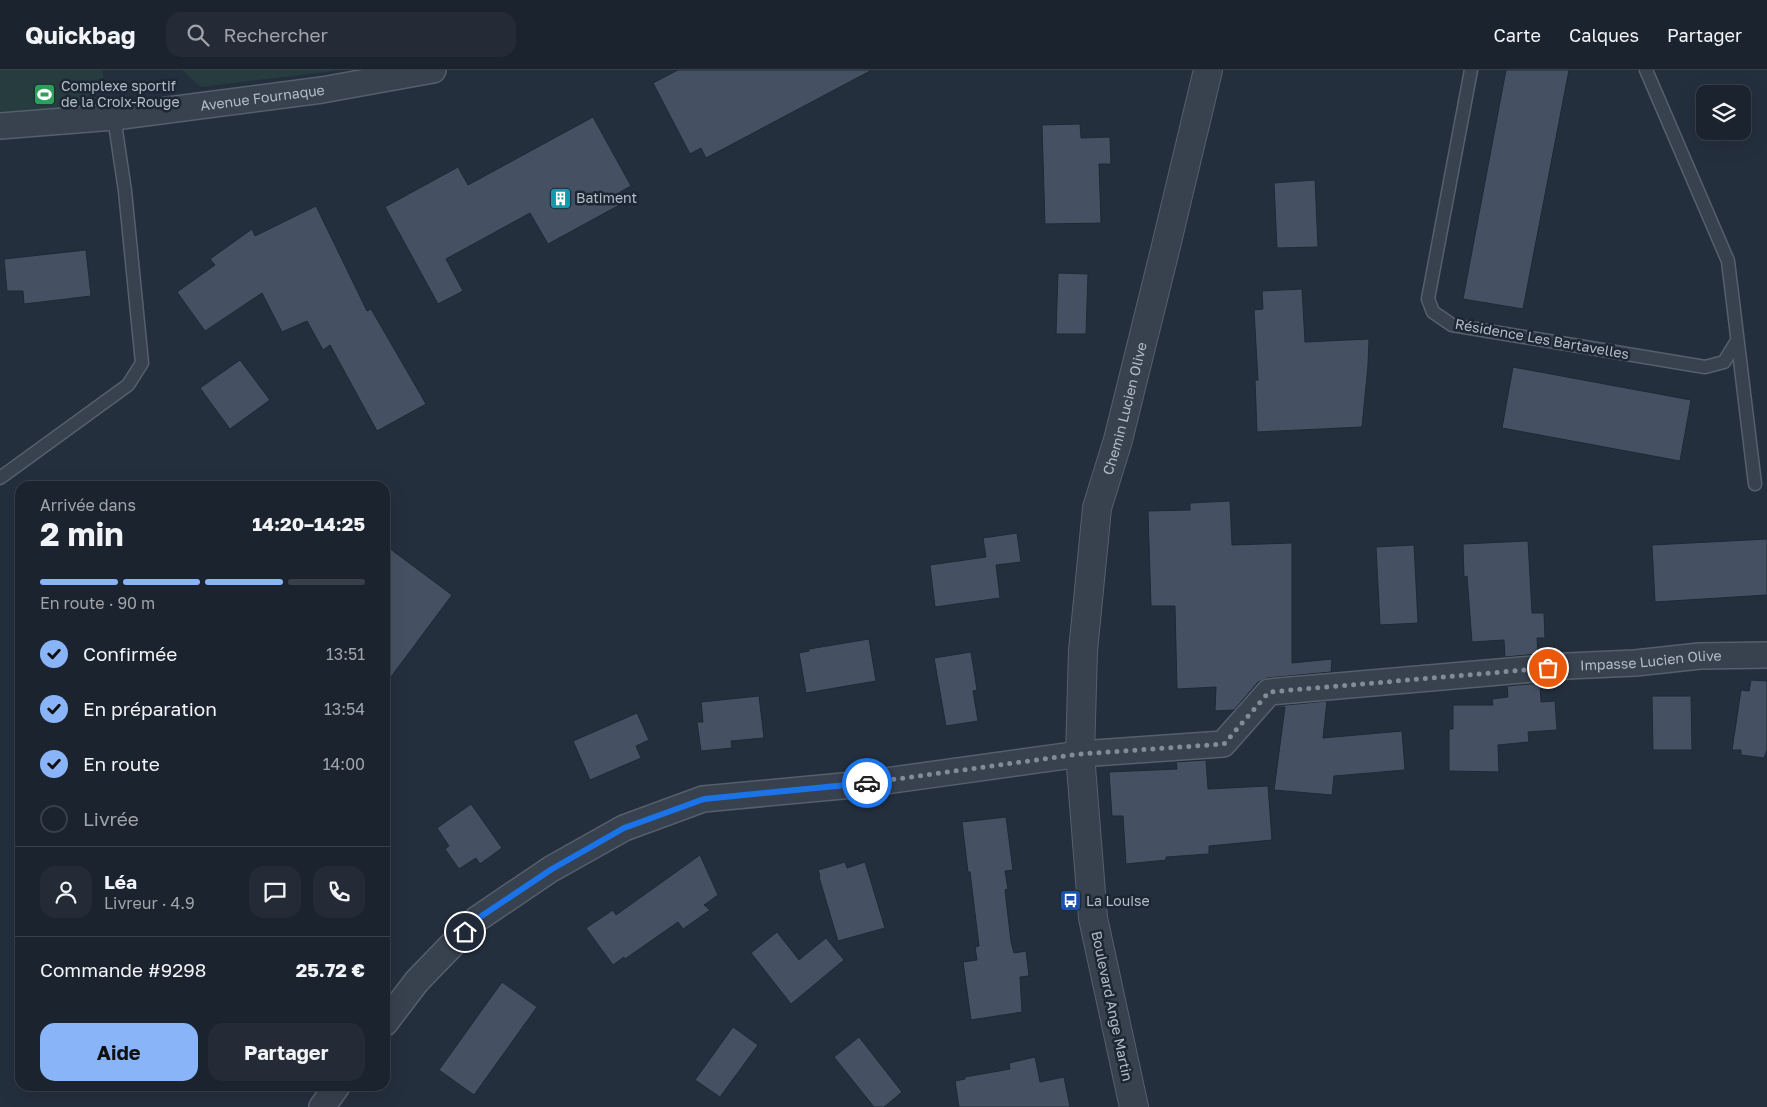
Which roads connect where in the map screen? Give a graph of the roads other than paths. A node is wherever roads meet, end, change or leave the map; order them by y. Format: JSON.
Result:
{"nodes":[{"id":1,"x":433,"y":70,"type":"edge"},
{"id":2,"x":1208,"y":70,"type":"edge"},
{"id":3,"x":1471,"y":70,"type":"edge"},
{"id":4,"x":1646,"y":70,"type":"edge"},
{"id":5,"x":114,"y":117,"type":"junction"},
{"id":6,"x":0,"y":126,"type":"edge"},
{"id":7,"x":1737,"y":341,"type":"junction"},
{"id":8,"x":0,"y":478,"type":"edge"},
{"id":9,"x":1755,"y":484,"type":"dead end"},
{"id":10,"x":1767,"y":655,"type":"edge"},
{"id":11,"x":1080,"y":754,"type":"junction"},
{"id":12,"x":390,"y":1016,"type":"edge"},
{"id":13,"x":333,"y":1091,"type":"edge"},
{"id":14,"x":322,"y":1107,"type":"edge"},
{"id":15,"x":1134,"y":1107,"type":"edge"}],
"edges":[{"from":1,"to":5,"type":"street","name":"Avenue Fournaque"},
{"from":2,"to":11,"type":"street","name":"Chemin Lucien Olive"},
{"from":3,"to":7,"type":"lane","name":"Résidence Les Bartavelles"},
{"from":4,"to":7,"type":"lane"},
{"from":5,"to":6,"type":"street","name":"Avenue Fournaque"},
{"from":5,"to":8,"type":"lane"},
{"from":7,"to":9,"type":"lane"},
{"from":10,"to":11,"type":"street","name":"Impasse Lucien Olive"},
{"from":11,"to":12,"type":"street","name":"Impasse Lucien Olive"},
{"from":11,"to":15,"type":"street","name":"Boulevard Ange Martin"},
{"from":13,"to":14,"type":"street"}]}
